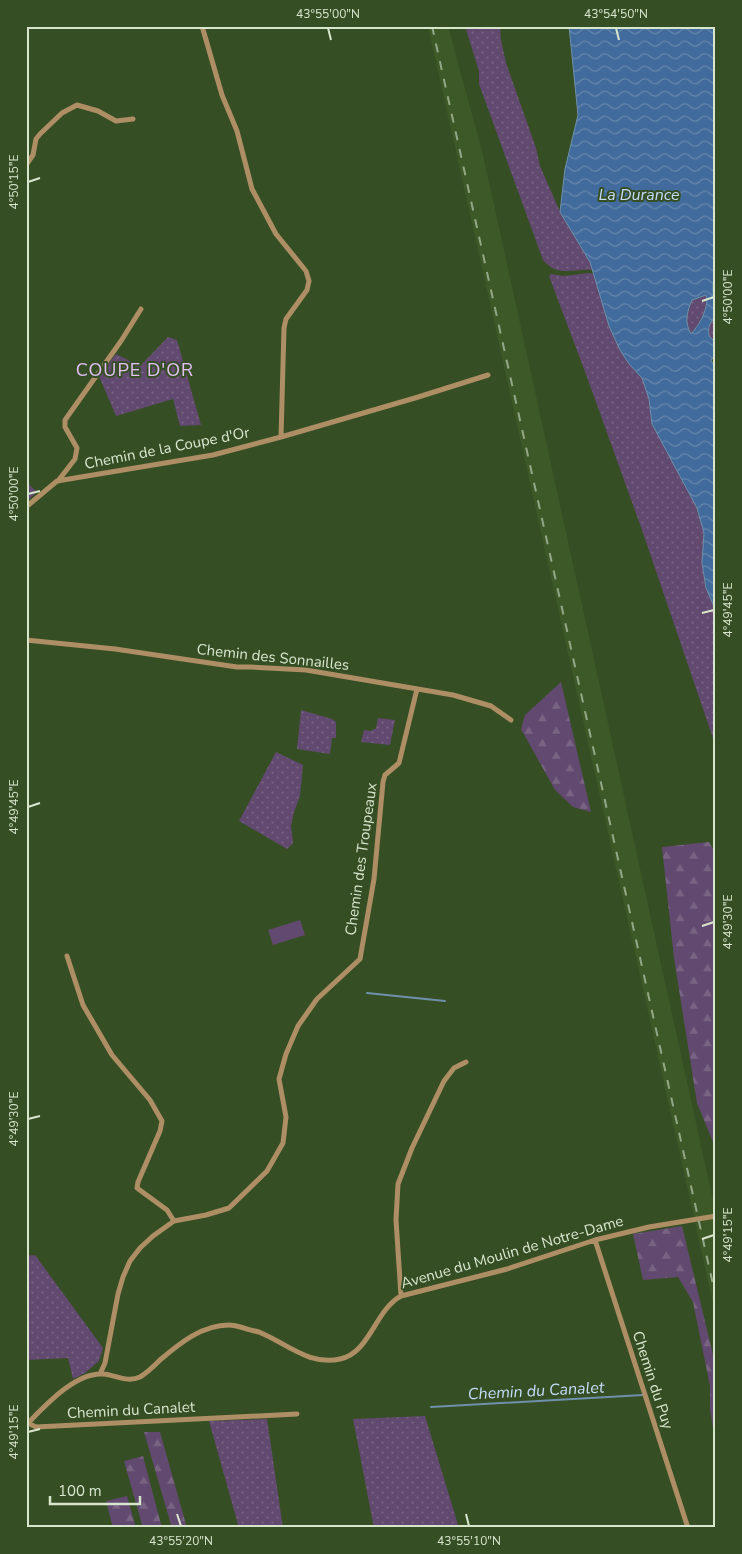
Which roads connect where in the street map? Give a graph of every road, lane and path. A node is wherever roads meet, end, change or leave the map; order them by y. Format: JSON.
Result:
{"nodes":[{"id":1,"x":202,"y":26,"type":"edge"},
{"id":2,"x":133,"y":119,"type":"dead end"},
{"id":3,"x":26,"y":165,"type":"edge"},
{"id":4,"x":141,"y":309,"type":"dead end"},
{"id":5,"x":488,"y":375,"type":"dead end"},
{"id":6,"x":281,"y":438,"type":"junction"},
{"id":7,"x":57,"y":481,"type":"junction"},
{"id":8,"x":26,"y":507,"type":"edge"},
{"id":9,"x":26,"y":640,"type":"edge"},
{"id":10,"x":417,"y":689,"type":"junction"},
{"id":11,"x":511,"y":720,"type":"dead end"},
{"id":12,"x":67,"y":956,"type":"dead end"},
{"id":13,"x":466,"y":1062,"type":"dead end"},
{"id":14,"x":716,"y":1216,"type":"edge"},
{"id":15,"x":174,"y":1221,"type":"junction"},
{"id":16,"x":595,"y":1240,"type":"junction"},
{"id":17,"x":401,"y":1296,"type":"junction"},
{"id":18,"x":100,"y":1374,"type":"junction"},
{"id":19,"x":297,"y":1414,"type":"dead end"},
{"id":20,"x":27,"y":1424,"type":"edge"},
{"id":21,"x":688,"y":1528,"type":"edge"}],
"edges":[{"from":1,"to":6,"type":"street"},
{"from":2,"to":3,"type":"street"},
{"from":4,"to":7,"type":"street","name":"Chemin de la Coupe d'Or"},
{"from":5,"to":6,"type":"street","name":"Chemin de la Coupe d'Or"},
{"from":6,"to":7,"type":"street","name":"Chemin de la Coupe d'Or"},
{"from":7,"to":8,"type":"street","name":"Chemin de la Coupe d'Or"},
{"from":9,"to":10,"type":"street","name":"Chemin des Sonnailles"},
{"from":10,"to":11,"type":"street","name":"Chemin des Sonnailles"},
{"from":10,"to":15,"type":"street","name":"Chemin des Troupeaux"},
{"from":12,"to":15,"type":"street"},
{"from":13,"to":17,"type":"street"},
{"from":14,"to":16,"type":"street","name":"Avenue du Moulin de Notre-Dame"},
{"from":15,"to":18,"type":"street","name":"Chemin des Troupeaux"},
{"from":16,"to":17,"type":"street","name":"Avenue du Moulin de Notre-Dame"},
{"from":16,"to":21,"type":"street","name":"Chemin du Puy"},
{"from":17,"to":18,"type":"street","name":"Avenue du Moulin de Notre-Dame"},
{"from":18,"to":20,"type":"street","name":"Avenue du Moulin de Notre-Dame"},
{"from":19,"to":20,"type":"street","name":"Chemin du Canalet"}]}
